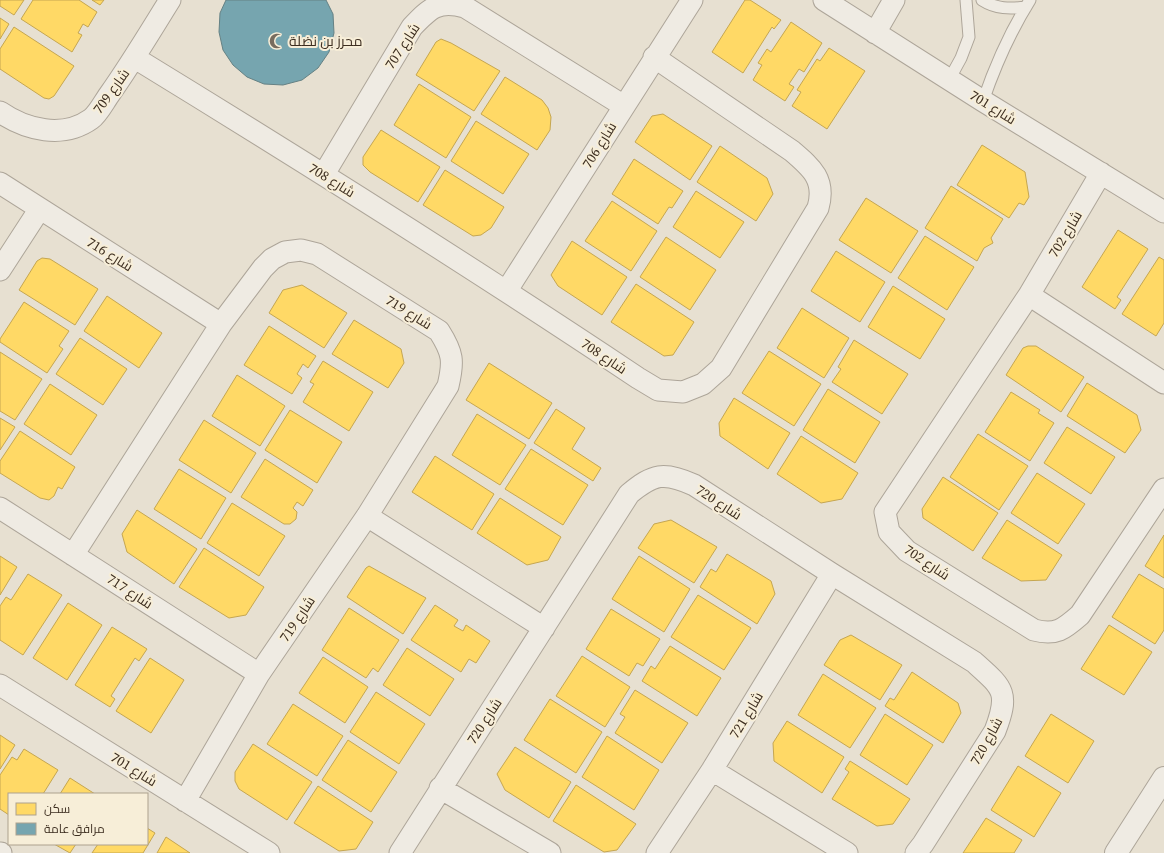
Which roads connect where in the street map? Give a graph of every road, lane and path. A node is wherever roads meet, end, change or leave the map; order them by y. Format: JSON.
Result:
{"nodes":[{"id":1,"x":170,"y":0,"type":"edge"},
{"id":2,"x":692,"y":0,"type":"edge"},
{"id":3,"x":824,"y":0,"type":"edge"},
{"id":4,"x":894,"y":0,"type":"edge"},
{"id":5,"x":966,"y":0,"type":"edge"},
{"id":6,"x":982,"y":0,"type":"edge"},
{"id":7,"x":1028,"y":3,"type":"edge"},
{"id":8,"x":875,"y":33,"type":"junction"},
{"id":9,"x":654,"y":57,"type":"junction"},
{"id":10,"x":135,"y":58,"type":"junction"},
{"id":11,"x":949,"y":80,"type":"junction"},
{"id":12,"x":983,"y":101,"type":"junction"},
{"id":13,"x":624,"y":106,"type":"junction"},
{"id":14,"x":0,"y":112,"type":"edge"},
{"id":15,"x":1101,"y":172,"type":"junction"},
{"id":16,"x":324,"y":174,"type":"junction"},
{"id":17,"x":0,"y":183,"type":"edge"},
{"id":18,"x":39,"y":210,"type":"junction"},
{"id":19,"x":1164,"y":212,"type":"edge"},
{"id":20,"x":0,"y":270,"type":"edge"},
{"id":21,"x":507,"y":290,"type":"junction"},
{"id":22,"x":1029,"y":295,"type":"junction"},
{"id":23,"x":221,"y":324,"type":"junction"},
{"id":24,"x":1164,"y":383,"type":"edge"},
{"id":25,"x":1164,"y":489,"type":"edge"},
{"id":26,"x":0,"y":508,"type":"edge"},
{"id":27,"x":367,"y":516,"type":"junction"},
{"id":28,"x":73,"y":555,"type":"junction"},
{"id":29,"x":832,"y":574,"type":"junction"},
{"id":30,"x":544,"y":628,"type":"junction"},
{"id":31,"x":260,"y":674,"type":"junction"},
{"id":32,"x":0,"y":684,"type":"edge"},
{"id":33,"x":712,"y":770,"type":"junction"},
{"id":34,"x":1164,"y":778,"type":"edge"},
{"id":35,"x":440,"y":788,"type":"junction"},
{"id":36,"x":185,"y":801,"type":"junction"},
{"id":37,"x":269,"y":853,"type":"edge"},
{"id":38,"x":400,"y":853,"type":"edge"},
{"id":39,"x":550,"y":853,"type":"edge"},
{"id":40,"x":658,"y":853,"type":"edge"},
{"id":41,"x":847,"y":853,"type":"edge"},
{"id":42,"x":916,"y":853,"type":"edge"},
{"id":43,"x":1116,"y":853,"type":"edge"}],
"edges":[{"from":1,"to":10,"type":"street","name":"شارع 709"},
{"from":2,"to":9,"type":"street","name":"شارع 706"},
{"from":3,"to":8,"type":"street","name":"شارع 701"},
{"from":4,"to":8,"type":"street"},
{"from":5,"to":11,"type":"lane"},
{"from":6,"to":7,"type":"lane"},
{"from":7,"to":12,"type":"lane"},
{"from":8,"to":11,"type":"street","name":"شارع 701"},
{"from":9,"to":13,"type":"street","name":"شارع 706"},
{"from":9,"to":21,"type":"street","name":"شارع 708"},
{"from":10,"to":14,"type":"street","name":"شارع 709"},
{"from":10,"to":16,"type":"street","name":"شارع 708"},
{"from":11,"to":12,"type":"street","name":"شارع 701"},
{"from":12,"to":15,"type":"street","name":"شارع 701"},
{"from":13,"to":16,"type":"street","name":"شارع 707"},
{"from":13,"to":21,"type":"street","name":"شارع 706"},
{"from":15,"to":19,"type":"street","name":"شارع 701"},
{"from":15,"to":22,"type":"street","name":"شارع 702"},
{"from":16,"to":21,"type":"street","name":"شارع 708"},
{"from":17,"to":18,"type":"street","name":"شارع 716"},
{"from":18,"to":20,"type":"street"},
{"from":18,"to":23,"type":"street","name":"شارع 716"},
{"from":22,"to":24,"type":"street"},
{"from":22,"to":25,"type":"street","name":"شارع 702"},
{"from":23,"to":27,"type":"street","name":"شارع 719"},
{"from":23,"to":28,"type":"street","name":"شارع 719"},
{"from":26,"to":28,"type":"street","name":"شارع 717"},
{"from":27,"to":30,"type":"street"},
{"from":27,"to":31,"type":"street","name":"شارع 719"},
{"from":28,"to":31,"type":"street","name":"شارع 717"},
{"from":29,"to":30,"type":"street","name":"شارع 720"},
{"from":29,"to":33,"type":"street","name":"شارع 721"},
{"from":29,"to":42,"type":"street","name":"شارع 720"},
{"from":30,"to":35,"type":"street","name":"شارع 720"},
{"from":31,"to":36,"type":"street","name":"شارع 719"},
{"from":32,"to":36,"type":"street","name":"شارع 701"},
{"from":33,"to":40,"type":"street","name":"شارع 721"},
{"from":33,"to":41,"type":"street"},
{"from":34,"to":43,"type":"street"},
{"from":35,"to":38,"type":"street","name":"شارع 720"},
{"from":35,"to":39,"type":"street"},
{"from":36,"to":37,"type":"street","name":"شارع 701"}]}
